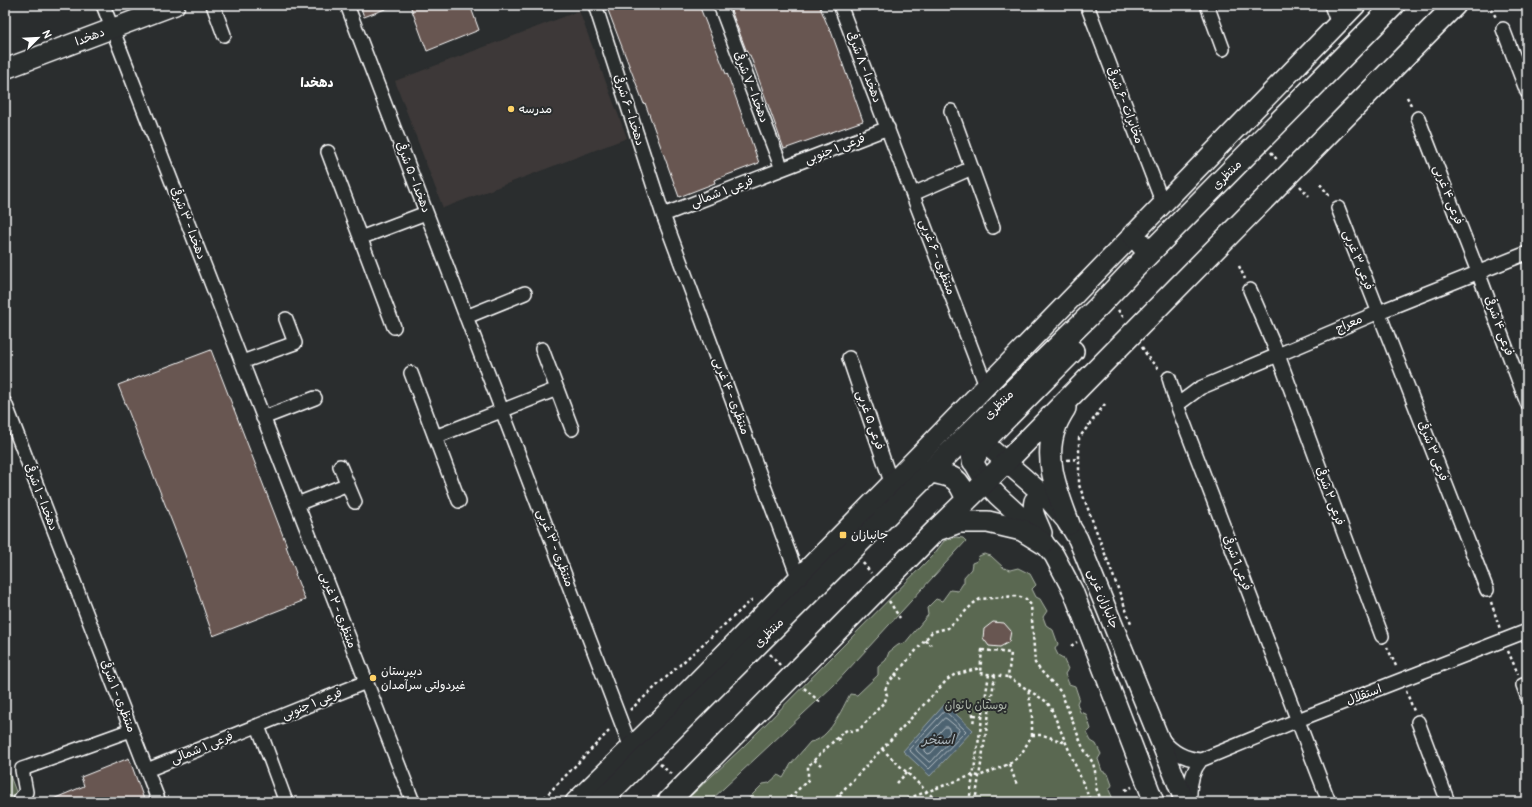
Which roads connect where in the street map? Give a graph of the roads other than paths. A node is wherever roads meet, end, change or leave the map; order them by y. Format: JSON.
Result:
{"nodes":[{"id":1,"x":103,"y":5,"type":"edge"},
{"id":2,"x":175,"y":5,"type":"edge"},
{"id":3,"x":212,"y":5,"type":"edge"},
{"id":4,"x":347,"y":5,"type":"edge"},
{"id":5,"x":595,"y":5,"type":"edge"},
{"id":6,"x":720,"y":5,"type":"edge"},
{"id":7,"x":840,"y":5,"type":"edge"},
{"id":8,"x":1086,"y":5,"type":"edge"},
{"id":9,"x":1206,"y":5,"type":"edge"},
{"id":10,"x":1332,"y":5,"type":"edge"},
{"id":11,"x":1356,"y":5,"type":"edge"},
{"id":12,"x":1394,"y":5,"type":"edge"},
{"id":13,"x":1455,"y":5,"type":"edge"},
{"id":14,"x":1338,"y":24,"type":"junction"},
{"id":15,"x":112,"y":29,"type":"junction"},
{"id":16,"x":1503,"y":29,"type":"dead end"},
{"id":17,"x":224,"y":35,"type":"dead end"},
{"id":18,"x":1223,"y":49,"type":"dead end"},
{"id":19,"x":5,"y":69,"type":"edge"},
{"id":20,"x":1527,"y":92,"type":"edge"},
{"id":21,"x":951,"y":111,"type":"dead end"},
{"id":22,"x":1418,"y":118,"type":"dead end"},
{"id":23,"x":888,"y":128,"type":"junction"},
{"id":24,"x":328,"y":152,"type":"dead end"},
{"id":25,"x":972,"y":168,"type":"junction"},
{"id":26,"x":782,"y":169,"type":"junction"},
{"id":27,"x":913,"y":194,"type":"junction"},
{"id":28,"x":1163,"y":204,"type":"junction"},
{"id":29,"x":1338,"y":208,"type":"road end"},
{"id":30,"x":426,"y":213,"type":"junction"},
{"id":31,"x":663,"y":216,"type":"junction"},
{"id":32,"x":993,"y":227,"type":"dead end"},
{"id":33,"x":1133,"y":235,"type":"junction"},
{"id":34,"x":360,"y":238,"type":"junction"},
{"id":35,"x":1149,"y":253,"type":"junction"},
{"id":36,"x":1527,"y":253,"type":"edge"},
{"id":37,"x":1478,"y":272,"type":"junction"},
{"id":38,"x":1250,"y":290,"type":"dead end"},
{"id":39,"x":524,"y":293,"type":"dead end"},
{"id":40,"x":1098,"y":308,"type":"junction"},
{"id":41,"x":1378,"y":312,"type":"junction"},
{"id":42,"x":466,"y":317,"type":"junction"},
{"id":43,"x":286,"y":319,"type":"dead end"},
{"id":44,"x":394,"y":327,"type":"dead end"},
{"id":45,"x":478,"y":349,"type":"joint"},
{"id":46,"x":542,"y":349,"type":"dead end"},
{"id":47,"x":1278,"y":355,"type":"junction"},
{"id":48,"x":849,"y":358,"type":"dead end"},
{"id":49,"x":242,"y":362,"type":"junction"},
{"id":50,"x":411,"y":373,"type":"dead end"},
{"id":51,"x":1169,"y":378,"type":"dead end"},
{"id":52,"x":986,"y":386,"type":"junction"},
{"id":53,"x":557,"y":389,"type":"junction"},
{"id":54,"x":1072,"y":394,"type":"junction"},
{"id":55,"x":1030,"y":395,"type":"junction"},
{"id":56,"x":315,"y":398,"type":"dead end"},
{"id":57,"x":5,"y":403,"type":"edge"},
{"id":58,"x":1527,"y":403,"type":"edge"},
{"id":59,"x":1177,"y":405,"type":"junction"},
{"id":60,"x":502,"y":411,"type":"junction"},
{"id":61,"x":1051,"y":415,"type":"junction"},
{"id":62,"x":264,"y":418,"type":"junction"},
{"id":63,"x":572,"y":429,"type":"dead end"},
{"id":64,"x":435,"y":437,"type":"junction"},
{"id":65,"x":971,"y":445,"type":"junction"},
{"id":66,"x":1006,"y":462,"type":"junction"},
{"id":67,"x":340,"y":466,"type":"dead end"},
{"id":68,"x":930,"y":472,"type":"junction"},
{"id":69,"x":892,"y":482,"type":"junction"},
{"id":70,"x":985,"y":482,"type":"junction"},
{"id":71,"x":348,"y":484,"type":"junction"},
{"id":72,"x":1047,"y":498,"type":"junction"},
{"id":73,"x":967,"y":500,"type":"junction"},
{"id":74,"x":459,"y":501,"type":"dead end"},
{"id":75,"x":355,"y":502,"type":"dead end"},
{"id":76,"x":297,"y":504,"type":"junction"},
{"id":77,"x":1069,"y":524,"type":"junction"},
{"id":78,"x":937,"y":529,"type":"junction"},
{"id":79,"x":1049,"y":549,"type":"junction"},
{"id":80,"x":798,"y":578,"type":"junction"},
{"id":81,"x":77,"y":590,"type":"joint"},
{"id":82,"x":1488,"y":590,"type":"road end"},
{"id":83,"x":1527,"y":631,"type":"edge"},
{"id":84,"x":1382,"y":636,"type":"road end"},
{"id":85,"x":753,"y":637,"type":"junction"},
{"id":86,"x":366,"y":682,"type":"junction"},
{"id":87,"x":1298,"y":720,"type":"junction"},
{"id":88,"x":1418,"y":722,"type":"road end"},
{"id":89,"x":258,"y":726,"type":"junction"},
{"id":90,"x":131,"y":730,"type":"junction"},
{"id":91,"x":1158,"y":734,"type":"junction"},
{"id":92,"x":640,"y":751,"type":"junction"},
{"id":93,"x":1201,"y":760,"type":"junction"},
{"id":94,"x":147,"y":770,"type":"junction"},
{"id":95,"x":22,"y":802,"type":"edge"},
{"id":96,"x":159,"y":802,"type":"edge"},
{"id":97,"x":286,"y":802,"type":"edge"},
{"id":98,"x":413,"y":802,"type":"edge"},
{"id":99,"x":575,"y":802,"type":"edge"},
{"id":100,"x":600,"y":802,"type":"edge"},
{"id":101,"x":668,"y":802,"type":"edge"},
{"id":102,"x":1154,"y":802,"type":"edge"},
{"id":103,"x":1185,"y":802,"type":"edge"},
{"id":104,"x":1190,"y":802,"type":"edge"},
{"id":105,"x":1329,"y":802,"type":"edge"},
{"id":106,"x":1448,"y":802,"type":"edge"}],
"edges":[{"from":1,"to":15,"type":"street"},
{"from":2,"to":15,"type":"street","name":"دهخدا"},
{"from":3,"to":17,"type":"street"},
{"from":4,"to":30,"type":"street","name":"دهخدا - ۵ شرقی"},
{"from":5,"to":31,"type":"street","name":"دهخدا - ۶ شرقی"},
{"from":6,"to":26,"type":"street","name":"دهخدا - ۷ شرقی"},
{"from":7,"to":23,"type":"street","name":"دهخدا - ۸ شرقی"},
{"from":8,"to":28,"type":"street","name":"مخابرات -۶ شرقی"},
{"from":9,"to":18,"type":"street"},
{"from":10,"to":14,"type":"street"},
{"from":11,"to":14,"type":"street","name":"منتظری"},
{"from":12,"to":35,"type":"main road","name":"منتظری"},
{"from":13,"to":54,"type":"main road"},
{"from":14,"to":28,"type":"street","name":"منتظری"},
{"from":15,"to":19,"type":"street","name":"دهخدا"},
{"from":15,"to":49,"type":"street","name":"دهخدا - ۳ شرقی"},
{"from":16,"to":20,"type":"street"},
{"from":21,"to":25,"type":"street"},
{"from":22,"to":37,"type":"street","name":"فرعی ۴ غربی"},
{"from":23,"to":26,"type":"street","name":"فرعی ۱ جنوبی"},
{"from":23,"to":27,"type":"street","name":"منتظری - ۶ غربی"},
{"from":24,"to":34,"type":"street"},
{"from":25,"to":27,"type":"street"},
{"from":25,"to":32,"type":"street"},
{"from":26,"to":31,"type":"street","name":"فرعی ۱ شمالی"},
{"from":27,"to":52,"type":"street","name":"منتظری - ۶ غربی"},
{"from":28,"to":33,"type":"street","name":"منتظری"},
{"from":29,"to":41,"type":"street","name":"فرعی ۳ غربی"},
{"from":30,"to":34,"type":"street"},
{"from":30,"to":42,"type":"street","name":"دهخدا - ۵ شرقی"},
{"from":31,"to":80,"type":"street","name":"منتظری - ۴ غربی"},
{"from":33,"to":35,"type":"main road"},
{"from":33,"to":52,"type":"street","name":"منتظری"},
{"from":34,"to":44,"type":"street"},
{"from":35,"to":40,"type":"main road","name":"منتظری"},
{"from":36,"to":37,"type":"street","name":"معراج"},
{"from":37,"to":41,"type":"street","name":"معراج"},
{"from":37,"to":58,"type":"street","name":"فرعی ۴ شرقی"},
{"from":38,"to":47,"type":"street","name":"فرعی ۲ شرقی"},
{"from":39,"to":42,"type":"street"},
{"from":40,"to":55,"type":"main road"},
{"from":40,"to":65,"type":"main road","name":"منتظری"},
{"from":41,"to":47,"type":"street","name":"معراج"},
{"from":41,"to":82,"type":"street","name":"فرعی ۳ شرقی"},
{"from":42,"to":45,"type":"street","name":"دهخدا - ۵ شرقی"},
{"from":43,"to":49,"type":"street"},
{"from":45,"to":60,"type":"street","name":"منتظری - ۳ غربی"},
{"from":46,"to":53,"type":"street"},
{"from":47,"to":59,"type":"street","name":"معراج"},
{"from":47,"to":84,"type":"street","name":"فرعی ۲ شرقی"},
{"from":48,"to":69,"type":"street","name":"فرعی ۵ غربی"},
{"from":49,"to":62,"type":"street","name":"دهخدا - ۳ شرقی"},
{"from":50,"to":64,"type":"street"},
{"from":51,"to":59,"type":"street","name":"فرعی 1 شرقی"},
{"from":52,"to":69,"type":"street","name":"منتظری"},
{"from":53,"to":60,"type":"street"},
{"from":53,"to":63,"type":"street"},
{"from":54,"to":61,"type":"main road"},
{"from":54,"to":77,"type":"main road"},
{"from":55,"to":61,"type":"main road"},
{"from":55,"to":65,"type":"main road"},
{"from":56,"to":62,"type":"street"},
{"from":57,"to":81,"type":"street","name":"دهخدا - ۱ شرقی"},
{"from":59,"to":87,"type":"street","name":"فرعی 1 شرقی"},
{"from":60,"to":64,"type":"street"},
{"from":60,"to":92,"type":"street","name":"منتظری - ۳ غربی"},
{"from":61,"to":66,"type":"main road"},
{"from":62,"to":76,"type":"street","name":"منتظری - ۲ غربی"},
{"from":64,"to":74,"type":"street"},
{"from":65,"to":66,"type":"street","name":"جانبازان غربی"},
{"from":65,"to":68,"type":"main road","name":"منتظری"},
{"from":65,"to":70,"type":"street","name":"جانبازان غربی"},
{"from":66,"to":70,"type":"main road"},
{"from":66,"to":72,"type":"street","name":"جانبازان غربی"},
{"from":67,"to":71,"type":"street"},
{"from":68,"to":73,"type":"main road"},
{"from":68,"to":85,"type":"main road","name":"منتظری"},
{"from":69,"to":80,"type":"street","name":"منتظری"},
{"from":70,"to":73,"type":"main road"},
{"from":70,"to":79,"type":"street","name":"جانبازان غربی"},
{"from":71,"to":75,"type":"street"},
{"from":71,"to":76,"type":"street"},
{"from":72,"to":77,"type":"street","name":"جانبازان غربی"},
{"from":72,"to":79,"type":"street"},
{"from":73,"to":78,"type":"main road"},
{"from":76,"to":86,"type":"street","name":"منتظری - ۲ غربی"},
{"from":77,"to":91,"type":"street","name":"جانبازان غربی"},
{"from":78,"to":79,"type":"main road"},
{"from":78,"to":101,"type":"main road"},
{"from":79,"to":102,"type":"street","name":"جانبازان غربی"},
{"from":80,"to":85,"type":"street","name":"منتظری"},
{"from":81,"to":90,"type":"street","name":"منتظری - ۱ شرقی"},
{"from":83,"to":87,"type":"street","name":"استقلال"},
{"from":85,"to":92,"type":"main road","name":"منتظری"},
{"from":86,"to":89,"type":"street","name":"فرعی ۱ جنوبی"},
{"from":86,"to":98,"type":"street","name":"منتظری - ۲ غربی"},
{"from":87,"to":93,"type":"street","name":"استقلال"},
{"from":87,"to":105,"type":"street","name":"فرعی 1 شرقی"},
{"from":88,"to":106,"type":"street"},
{"from":89,"to":94,"type":"street","name":"فرعی ۱ شمالی"},
{"from":89,"to":97,"type":"street"},
{"from":90,"to":94,"type":"street","name":"منتظری - ۱ شرقی"},
{"from":90,"to":95,"type":"street"},
{"from":91,"to":93,"type":"street"},
{"from":91,"to":103,"type":"street","name":"جانبازان غربی"},
{"from":92,"to":99,"type":"street","name":"منتظری"},
{"from":92,"to":100,"type":"main road","name":"منتظری"},
{"from":93,"to":104,"type":"street"},
{"from":94,"to":96,"type":"street","name":"منتظری - ۱ شرقی"}]}
